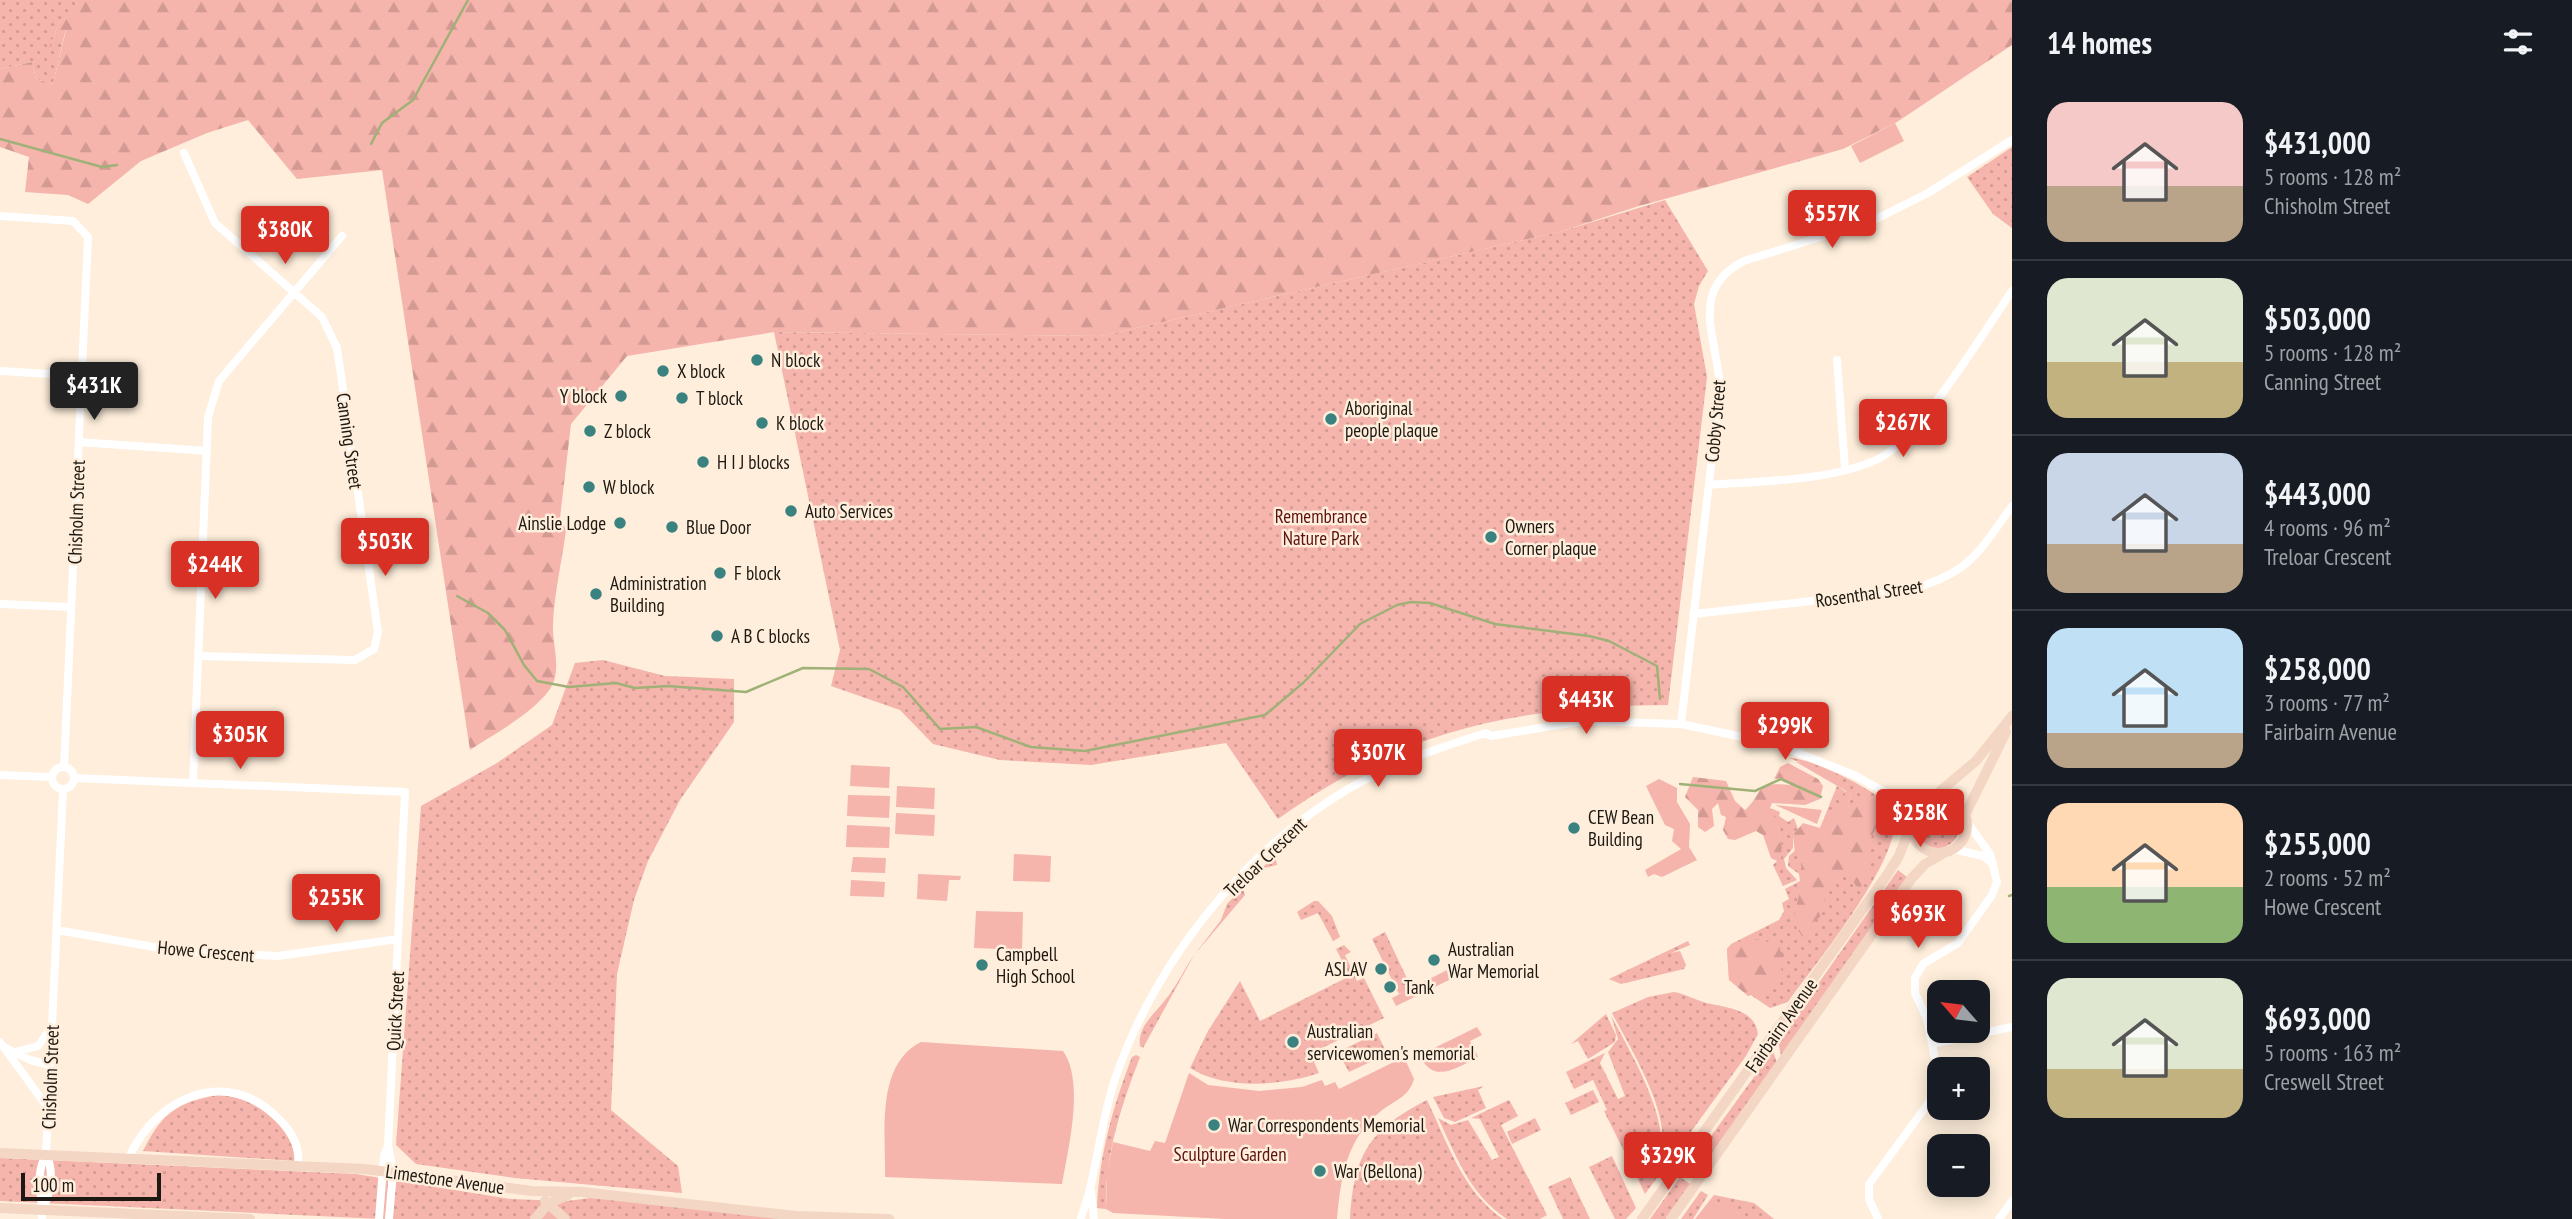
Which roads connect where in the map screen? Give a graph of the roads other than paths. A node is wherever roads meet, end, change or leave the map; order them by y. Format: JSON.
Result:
{"nodes":[{"id":1,"x":2012,"y":140,"type":"edge"},
{"id":2,"x":184,"y":153,"type":"dead end"},
{"id":3,"x":0,"y":216,"type":"edge"},
{"id":4,"x":342,"y":236,"type":"dead end"},
{"id":5,"x":2012,"y":291,"type":"edge"},
{"id":6,"x":295,"y":293,"type":"junction"},
{"id":7,"x":1836,"y":360,"type":"dead end"},
{"id":8,"x":0,"y":372,"type":"edge"},
{"id":9,"x":82,"y":376,"type":"junction"},
{"id":10,"x":79,"y":442,"type":"junction"},
{"id":11,"x":207,"y":451,"type":"junction"},
{"id":12,"x":1845,"y":469,"type":"junction"},
{"id":13,"x":1709,"y":485,"type":"junction"},
{"id":14,"x":2012,"y":506,"type":"edge"},
{"id":15,"x":0,"y":604,"type":"edge"},
{"id":16,"x":72,"y":607,"type":"junction"},
{"id":17,"x":1693,"y":614,"type":"junction"},
{"id":18,"x":198,"y":656,"type":"junction"},
{"id":19,"x":2012,"y":718,"type":"edge"},
{"id":20,"x":1681,"y":724,"type":"junction"},
{"id":21,"x":64,"y":767,"type":"junction"},
{"id":22,"x":0,"y":775,"type":"edge"},
{"id":23,"x":52,"y":778,"type":"junction"},
{"id":24,"x":75,"y":778,"type":"junction"},
{"id":25,"x":193,"y":783,"type":"junction"},
{"id":26,"x":63,"y":790,"type":"junction"},
{"id":27,"x":1890,"y":794,"type":"junction"},
{"id":28,"x":1930,"y":799,"type":"junction"},
{"id":29,"x":1966,"y":819,"type":"junction"},
{"id":30,"x":1911,"y":822,"type":"junction"},
{"id":31,"x":1950,"y":850,"type":"junction"},
{"id":32,"x":1995,"y":866,"type":"junction"},
{"id":33,"x":57,"y":930,"type":"junction"},
{"id":34,"x":398,"y":939,"type":"junction"},
{"id":35,"x":51,"y":1027,"type":"junction"},
{"id":36,"x":2012,"y":1027,"type":"edge"},
{"id":37,"x":2,"y":1044,"type":"edge"},
{"id":38,"x":1932,"y":1044,"type":"junction"},
{"id":39,"x":12,"y":1052,"type":"junction"},
{"id":40,"x":1934,"y":1057,"type":"edge"},
{"id":41,"x":50,"y":1065,"type":"junction"},
{"id":42,"x":1927,"y":1105,"type":"edge"},
{"id":43,"x":48,"y":1108,"type":"junction"},
{"id":44,"x":0,"y":1153,"type":"edge"},
{"id":45,"x":46,"y":1155,"type":"junction"},
{"id":46,"x":128,"y":1159,"type":"junction"},
{"id":47,"x":298,"y":1166,"type":"junction"},
{"id":48,"x":387,"y":1171,"type":"junction"},
{"id":49,"x":1090,"y":1188,"type":"junction"},
{"id":50,"x":531,"y":1191,"type":"junction"},
{"id":51,"x":582,"y":1192,"type":"junction"},
{"id":52,"x":2012,"y":1201,"type":"edge"},
{"id":53,"x":548,"y":1204,"type":"junction"},
{"id":54,"x":0,"y":1208,"type":"edge"},
{"id":55,"x":42,"y":1215,"type":"edge"},
{"id":56,"x":191,"y":1218,"type":"edge"},
{"id":57,"x":233,"y":1219,"type":"edge"},
{"id":58,"x":250,"y":1219,"type":"edge"},
{"id":59,"x":379,"y":1219,"type":"edge"},
{"id":60,"x":388,"y":1219,"type":"edge"},
{"id":61,"x":535,"y":1219,"type":"edge"},
{"id":62,"x":565,"y":1219,"type":"edge"},
{"id":63,"x":889,"y":1219,"type":"edge"},
{"id":64,"x":1081,"y":1219,"type":"edge"},
{"id":65,"x":1094,"y":1219,"type":"edge"},
{"id":66,"x":1642,"y":1219,"type":"edge"},
{"id":67,"x":1671,"y":1219,"type":"edge"},
{"id":68,"x":1878,"y":1219,"type":"edge"},
{"id":69,"x":1999,"y":1219,"type":"edge"}],
"edges":[{"from":1,"to":13,"type":"street","name":"Cobby Street"},
{"from":2,"to":6,"type":"street","name":"Canning Street"},
{"from":3,"to":9,"type":"street","name":"Chisholm Street"},
{"from":4,"to":6,"type":"street"},
{"from":5,"to":12,"type":"street"},
{"from":6,"to":11,"type":"street"},
{"from":6,"to":18,"type":"street","name":"Canning Street"},
{"from":7,"to":12,"type":"street"},
{"from":8,"to":9,"type":"street"},
{"from":9,"to":10,"type":"street","name":"Chisholm Street"},
{"from":10,"to":11,"type":"street"},
{"from":10,"to":16,"type":"street","name":"Chisholm Street"},
{"from":11,"to":18,"type":"street"},
{"from":12,"to":13,"type":"street"},
{"from":13,"to":17,"type":"street","name":"Cobby Street"},
{"from":14,"to":17,"type":"street","name":"Rosenthal Street"},
{"from":15,"to":16,"type":"street"},
{"from":16,"to":21,"type":"street","name":"Chisholm Street"},
{"from":17,"to":20,"type":"street","name":"Cobby Street"},
{"from":18,"to":25,"type":"street"},
{"from":19,"to":28,"type":"main road"},
{"from":19,"to":29,"type":"main road"},
{"from":20,"to":27,"type":"street","name":"Treloar Crescent"},
{"from":20,"to":49,"type":"street","name":"Treloar Crescent"},
{"from":21,"to":23,"type":"street"},
{"from":21,"to":24,"type":"street"},
{"from":22,"to":23,"type":"street"},
{"from":23,"to":26,"type":"street"},
{"from":24,"to":25,"type":"street"},
{"from":24,"to":26,"type":"street"},
{"from":25,"to":34,"type":"street","name":"Quick Street"},
{"from":26,"to":33,"type":"street","name":"Chisholm Street"},
{"from":27,"to":28,"type":"street","name":"Treloar Crescent"},
{"from":27,"to":30,"type":"street","name":"Treloar Crescent"},
{"from":28,"to":29,"type":"main road"},
{"from":28,"to":30,"type":"main road"},
{"from":29,"to":31,"type":"main road"},
{"from":29,"to":32,"type":"street"},
{"from":30,"to":31,"type":"main road"},
{"from":30,"to":66,"type":"main road","name":"Fairbairn Avenue"},
{"from":31,"to":32,"type":"street"},
{"from":31,"to":67,"type":"main road","name":"Fairbairn Avenue"},
{"from":32,"to":38,"type":"street"},
{"from":33,"to":34,"type":"street","name":"Howe Crescent"},
{"from":33,"to":35,"type":"street","name":"Chisholm Street"},
{"from":34,"to":48,"type":"street","name":"Quick Street"},
{"from":35,"to":39,"type":"street"},
{"from":35,"to":41,"type":"street","name":"Chisholm Street"},
{"from":36,"to":38,"type":"street"},
{"from":37,"to":39,"type":"street"},
{"from":37,"to":43,"type":"street"},
{"from":38,"to":40,"type":"street"},
{"from":39,"to":41,"type":"street"},
{"from":41,"to":43,"type":"street","name":"Chisholm Street"},
{"from":42,"to":68,"type":"street"},
{"from":43,"to":45,"type":"street","name":"Chisholm Street"},
{"from":44,"to":45,"type":"main road","name":"Limestone Avenue"},
{"from":45,"to":46,"type":"main road","name":"Limestone Avenue"},
{"from":45,"to":55,"type":"street","name":"Chisholm Street"},
{"from":46,"to":47,"type":"main road","name":"Limestone Avenue"},
{"from":46,"to":47,"type":"street"},
{"from":47,"to":48,"type":"main road","name":"Limestone Avenue"},
{"from":48,"to":50,"type":"main road","name":"Limestone Avenue"},
{"from":48,"to":59,"type":"street"},
{"from":48,"to":60,"type":"street"},
{"from":49,"to":64,"type":"street","name":"Treloar Crescent"},
{"from":49,"to":65,"type":"street","name":"Treloar Crescent"},
{"from":50,"to":51,"type":"main road","name":"Limestone Avenue"},
{"from":50,"to":53,"type":"main road"},
{"from":51,"to":53,"type":"main road"},
{"from":51,"to":63,"type":"main road","name":"Limestone Avenue"},
{"from":52,"to":69,"type":"street"},
{"from":53,"to":61,"type":"main road"},
{"from":53,"to":62,"type":"main road"},
{"from":54,"to":55,"type":"main road"},
{"from":55,"to":56,"type":"main road"},
{"from":56,"to":57,"type":"main road"},
{"from":57,"to":58,"type":"main road"}]}
